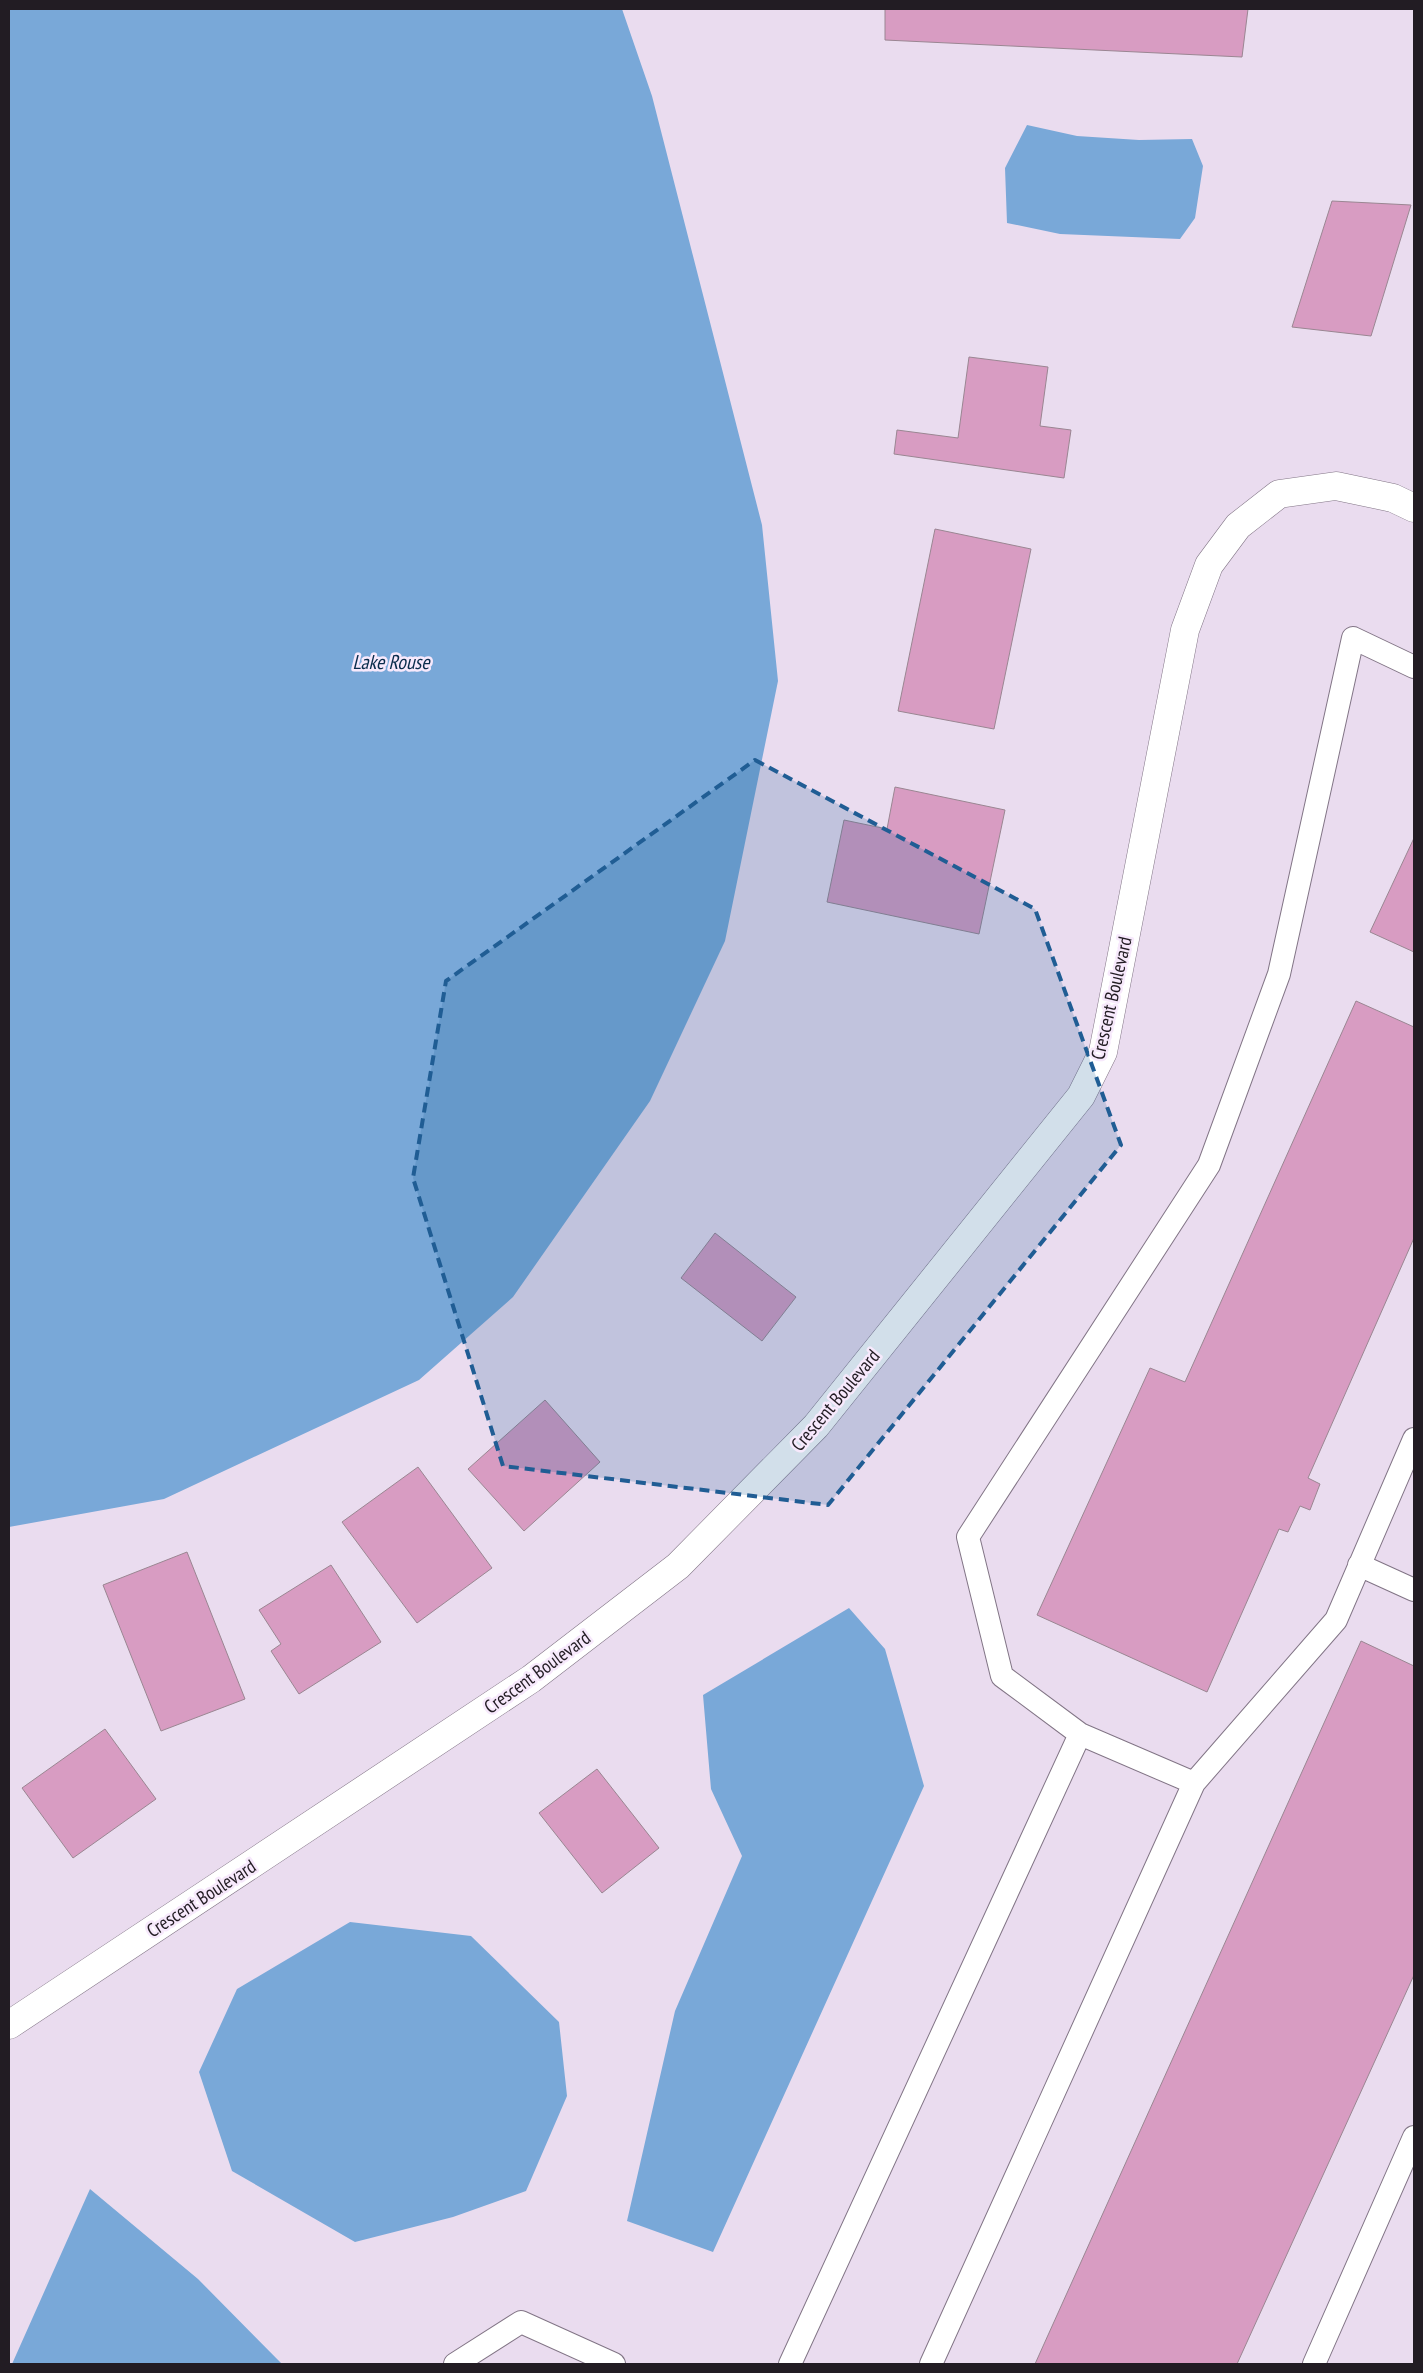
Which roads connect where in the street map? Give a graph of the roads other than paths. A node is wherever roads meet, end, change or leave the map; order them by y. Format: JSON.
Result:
{"nodes":[{"id":1,"x":1414,"y":508,"type":"edge"},
{"id":2,"x":1414,"y":667,"type":"edge"},
{"id":3,"x":1413,"y":1446,"type":"edge"},
{"id":4,"x":1359,"y":1565,"type":"junction"},
{"id":5,"x":1414,"y":1590,"type":"edge"},
{"id":6,"x":1080,"y":1734,"type":"junction"},
{"id":7,"x":1194,"y":1783,"type":"junction"},
{"id":8,"x":9,"y":2025,"type":"edge"},
{"id":9,"x":1414,"y":2137,"type":"edge"},
{"id":10,"x":455,"y":2364,"type":"edge"},
{"id":11,"x":614,"y":2364,"type":"edge"},
{"id":12,"x":790,"y":2364,"type":"edge"},
{"id":13,"x":932,"y":2364,"type":"edge"},
{"id":14,"x":1314,"y":2364,"type":"edge"}],
"edges":[{"from":1,"to":8,"type":"street","name":"Crescent Boulevard"},
{"from":2,"to":6,"type":"lane"},
{"from":3,"to":4,"type":"lane"},
{"from":4,"to":5,"type":"lane"},
{"from":4,"to":7,"type":"lane"},
{"from":6,"to":7,"type":"lane"},
{"from":6,"to":12,"type":"lane"},
{"from":7,"to":13,"type":"lane"},
{"from":9,"to":14,"type":"lane"},
{"from":10,"to":11,"type":"lane"}]}
